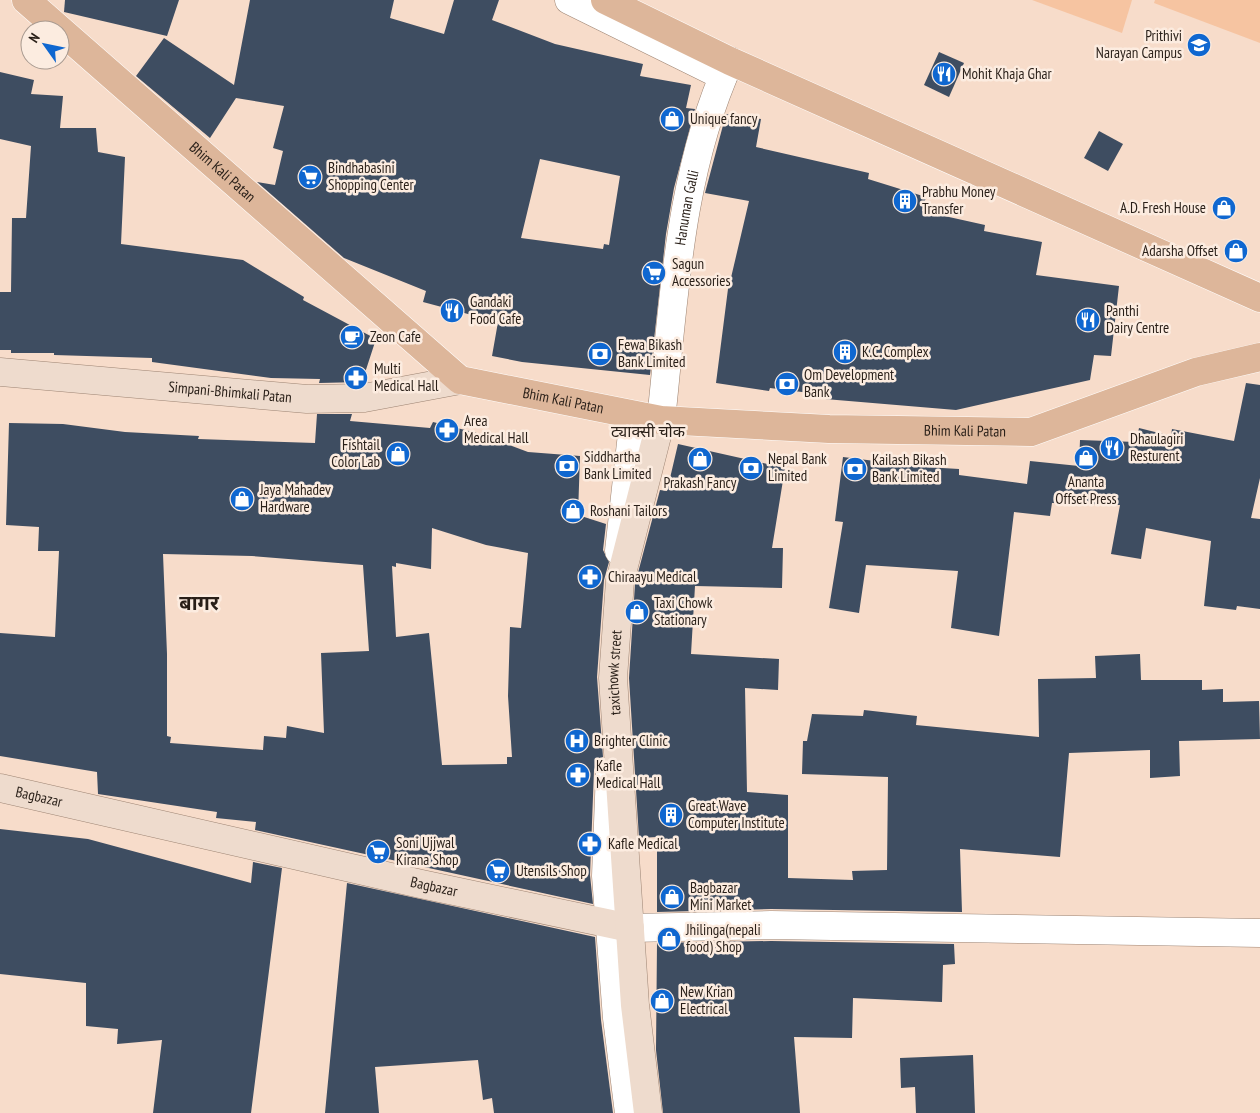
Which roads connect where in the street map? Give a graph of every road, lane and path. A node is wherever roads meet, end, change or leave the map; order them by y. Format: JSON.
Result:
{"nodes":[{"id":1,"x":26,"y":0,"type":"edge"},
{"id":2,"x":568,"y":0,"type":"edge"},
{"id":3,"x":605,"y":0,"type":"edge"},
{"id":4,"x":727,"y":69,"type":"junction"},
{"id":5,"x":1260,"y":298,"type":"edge"},
{"id":6,"x":1260,"y":357,"type":"edge"},
{"id":7,"x":0,"y":372,"type":"edge"},
{"id":8,"x":460,"y":380,"type":"junction"},
{"id":9,"x":634,"y":416,"type":"junction"},
{"id":10,"x":661,"y":420,"type":"junction"},
{"id":11,"x":0,"y":788,"type":"edge"},
{"id":12,"x":620,"y":926,"type":"junction"},
{"id":13,"x":1260,"y":933,"type":"edge"},
{"id":14,"x":629,"y":1113,"type":"edge"},
{"id":15,"x":648,"y":1113,"type":"edge"}],
"edges":[{"from":1,"to":8,"type":"main road","name":"Bhim Kali Patan"},
{"from":2,"to":4,"type":"street"},
{"from":3,"to":4,"type":"main road"},
{"from":4,"to":5,"type":"main road"},
{"from":4,"to":10,"type":"street","name":"Hanuman Galli"},
{"from":6,"to":10,"type":"main road","name":"Bhim Kali Patan"},
{"from":7,"to":8,"type":"main road","name":"Simpani-Bhimkali Patan"},
{"from":8,"to":9,"type":"main road","name":"Bhim Kali Patan"},
{"from":9,"to":10,"type":"main road","name":"Bhim Kali Patan"},
{"from":9,"to":12,"type":"street"},
{"from":10,"to":12,"type":"main road","name":"taxichowk street"},
{"from":11,"to":12,"type":"main road","name":"Bagbazar"},
{"from":12,"to":13,"type":"street"},
{"from":12,"to":14,"type":"street"},
{"from":12,"to":15,"type":"main road"}]}
